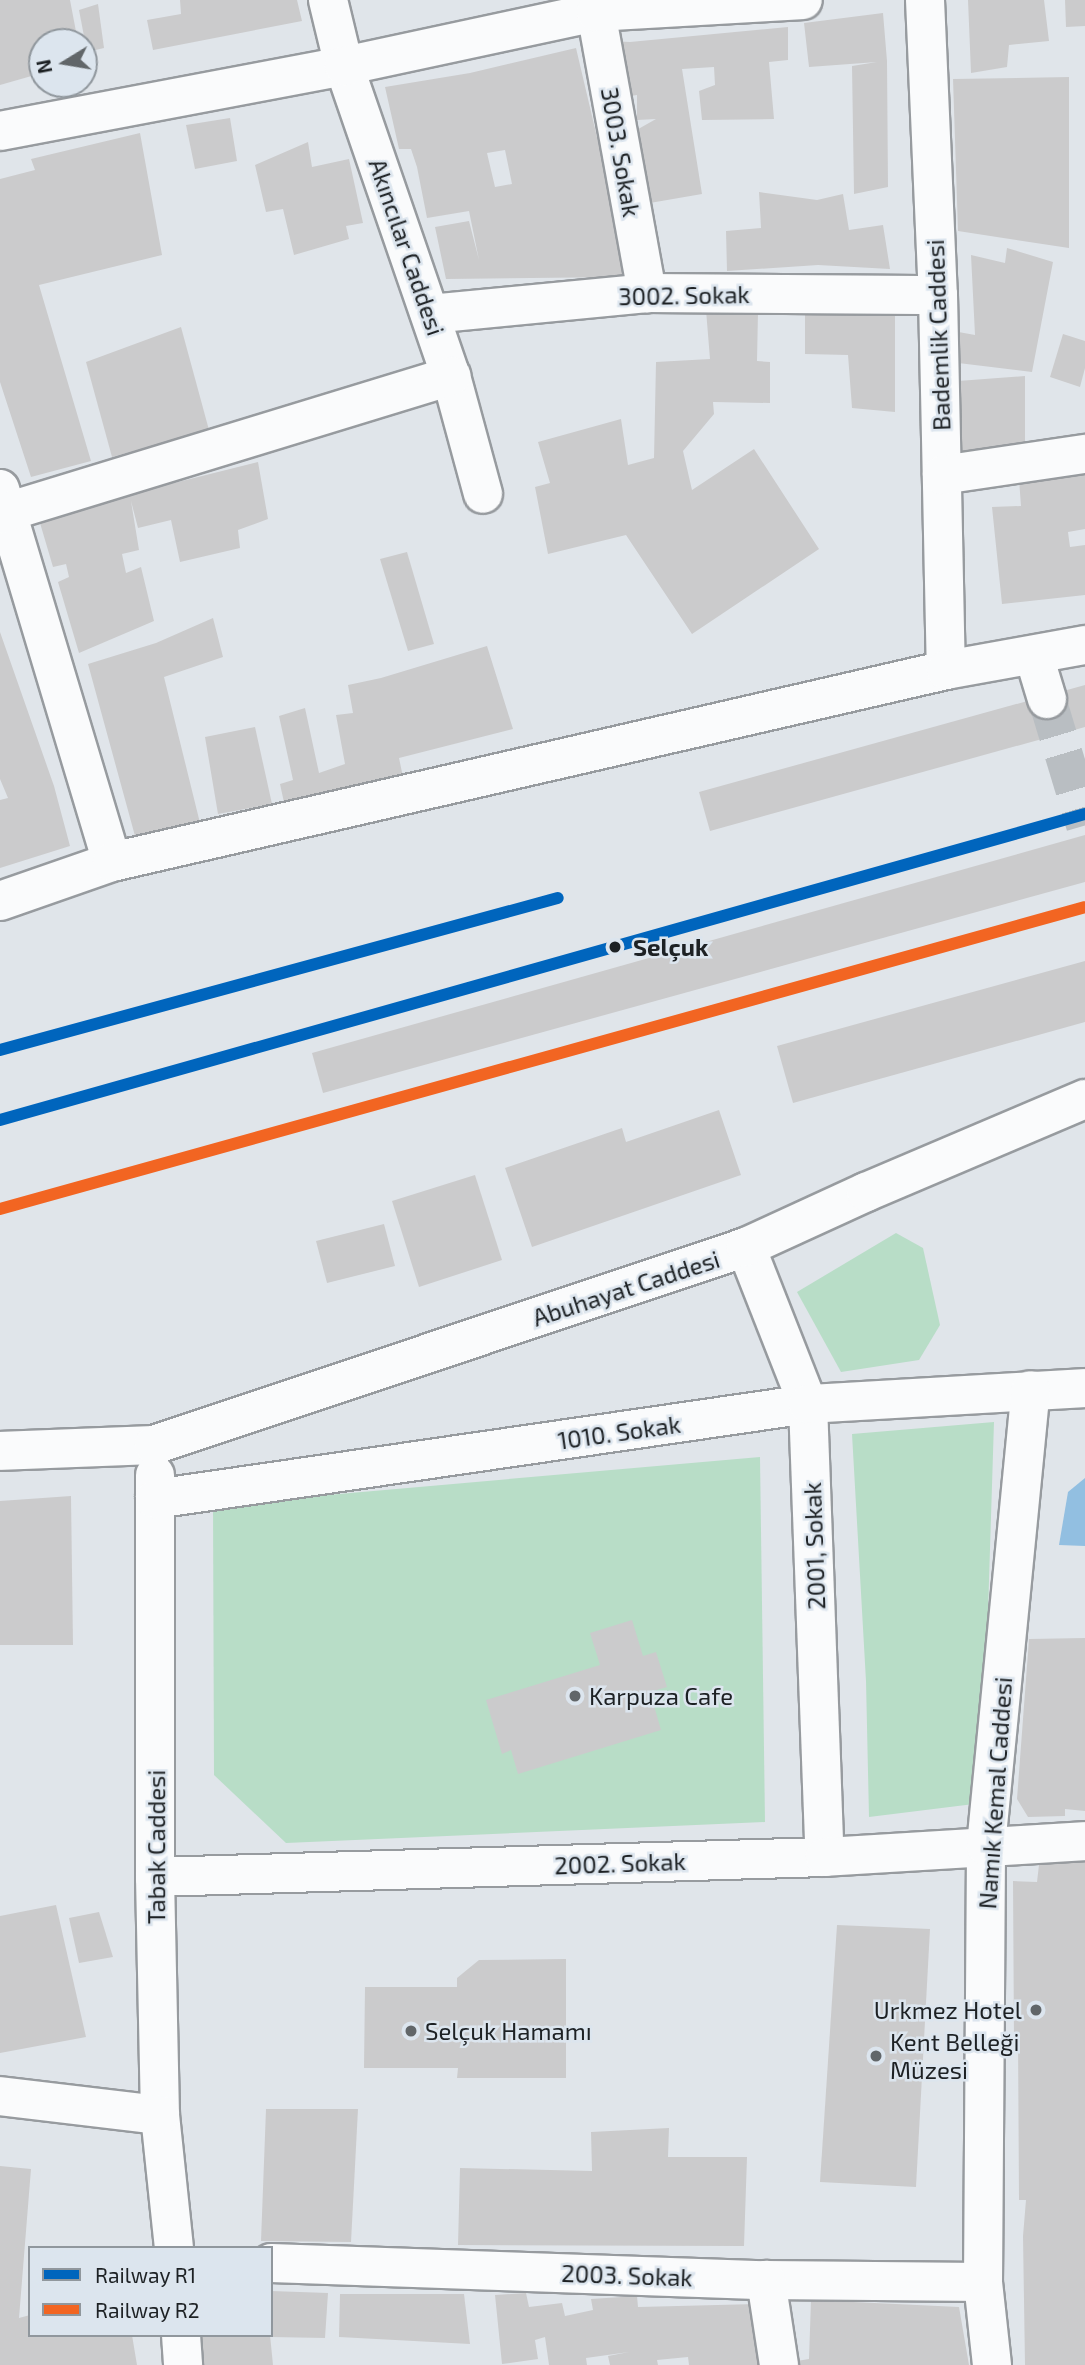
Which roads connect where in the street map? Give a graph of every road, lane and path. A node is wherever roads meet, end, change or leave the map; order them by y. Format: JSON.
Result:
{"nodes":[{"id":1,"x":328,"y":0,"type":"edge"},
{"id":2,"x":803,"y":0,"type":"edge"},
{"id":3,"x":925,"y":0,"type":"edge"},
{"id":4,"x":596,"y":12,"type":"junction"},
{"id":5,"x":344,"y":66,"type":"junction"},
{"id":6,"x":0,"y":131,"type":"edge"},
{"id":7,"x":647,"y":293,"type":"junction"},
{"id":8,"x":938,"y":295,"type":"junction"},
{"id":9,"x":430,"y":314,"type":"junction"},
{"id":10,"x":451,"y":376,"type":"junction"},
{"id":11,"x":1085,"y":454,"type":"edge"},
{"id":12,"x":942,"y":475,"type":"junction"},
{"id":13,"x":483,"y":494,"type":"dead end"},
{"id":14,"x":3,"y":505,"type":"edge"},
{"id":15,"x":1085,"y":645,"type":"edge"},
{"id":16,"x":1034,"y":656,"type":"junction"},
{"id":17,"x":946,"y":670,"type":"junction"},
{"id":18,"x":1047,"y":699,"type":"tunnel mouth"},
{"id":19,"x":112,"y":862,"type":"junction"},
{"id":20,"x":0,"y":901,"type":"edge"},
{"id":21,"x":1085,"y":1099,"type":"edge"},
{"id":22,"x":746,"y":1247,"type":"junction"},
{"id":23,"x":1085,"y":1388,"type":"edge"},
{"id":24,"x":1031,"y":1390,"type":"junction"},
{"id":25,"x":808,"y":1404,"type":"junction"},
{"id":26,"x":155,"y":1445,"type":"junction"},
{"id":27,"x":0,"y":1451,"type":"edge"},
{"id":28,"x":155,"y":1499,"type":"junction"},
{"id":29,"x":1085,"y":1841,"type":"edge"},
{"id":30,"x":986,"y":1846,"type":"junction"},
{"id":31,"x":825,"y":1857,"type":"junction"},
{"id":32,"x":155,"y":1877,"type":"junction"},
{"id":33,"x":0,"y":2096,"type":"edge"},
{"id":34,"x":160,"y":2115,"type":"junction"},
{"id":35,"x":174,"y":2246,"type":"edge"},
{"id":36,"x":273,"y":2263,"type":"edge"},
{"id":37,"x":766,"y":2280,"type":"junction"},
{"id":38,"x":983,"y":2282,"type":"junction"},
{"id":39,"x":181,"y":2337,"type":"edge"},
{"id":40,"x":183,"y":2365,"type":"edge"},
{"id":41,"x":779,"y":2365,"type":"edge"},
{"id":42,"x":992,"y":2365,"type":"edge"}],
"edges":[{"from":1,"to":5,"type":"street","name":"Akıncılar Caddesi"},
{"from":2,"to":4,"type":"street"},
{"from":3,"to":8,"type":"street","name":"Bademlik Caddesi"},
{"from":4,"to":5,"type":"street"},
{"from":4,"to":7,"type":"street","name":"3003. Sokak"},
{"from":5,"to":6,"type":"street"},
{"from":5,"to":9,"type":"street","name":"Akıncılar Caddesi"},
{"from":7,"to":8,"type":"street","name":"3002. Sokak"},
{"from":7,"to":9,"type":"street","name":"3002. Sokak"},
{"from":8,"to":12,"type":"street","name":"Bademlik Caddesi"},
{"from":9,"to":10,"type":"street","name":"Akıncılar Caddesi"},
{"from":10,"to":13,"type":"street","name":"Akıncılar Caddesi"},
{"from":10,"to":14,"type":"street"},
{"from":11,"to":12,"type":"street"},
{"from":12,"to":17,"type":"street","name":"Bademlik Caddesi"},
{"from":14,"to":19,"type":"street"},
{"from":15,"to":16,"type":"street"},
{"from":16,"to":17,"type":"street"},
{"from":16,"to":18,"type":"street"},
{"from":17,"to":19,"type":"street"},
{"from":19,"to":20,"type":"street"},
{"from":21,"to":22,"type":"street","name":"Abuhayat Caddesi"},
{"from":22,"to":25,"type":"street","name":"2001, Sokak"},
{"from":22,"to":26,"type":"street","name":"Abuhayat Caddesi"},
{"from":23,"to":24,"type":"street","name":"1010. Sokak"},
{"from":24,"to":25,"type":"street","name":"1010. Sokak"},
{"from":24,"to":30,"type":"street","name":"Namık Kemal Caddesi"},
{"from":25,"to":28,"type":"street","name":"1010. Sokak"},
{"from":25,"to":31,"type":"street","name":"2001, Sokak"},
{"from":26,"to":27,"type":"street","name":"Abuhayat Caddesi"},
{"from":26,"to":28,"type":"street","name":"Tabak Caddesi"},
{"from":28,"to":32,"type":"street","name":"Tabak Caddesi"},
{"from":29,"to":30,"type":"street","name":"2002. Sokak"},
{"from":30,"to":31,"type":"street","name":"2002. Sokak"},
{"from":30,"to":38,"type":"street","name":"Namık Kemal Caddesi"},
{"from":31,"to":32,"type":"street","name":"2002. Sokak"},
{"from":32,"to":34,"type":"street","name":"Tabak Caddesi"},
{"from":33,"to":34,"type":"street"},
{"from":34,"to":35,"type":"street","name":"Tabak Caddesi"},
{"from":36,"to":37,"type":"street","name":"2003. Sokak"},
{"from":37,"to":38,"type":"street","name":"2003. Sokak"},
{"from":37,"to":41,"type":"street"},
{"from":38,"to":42,"type":"street","name":"Namık Kemal Caddesi"},
{"from":39,"to":40,"type":"street"}]}
